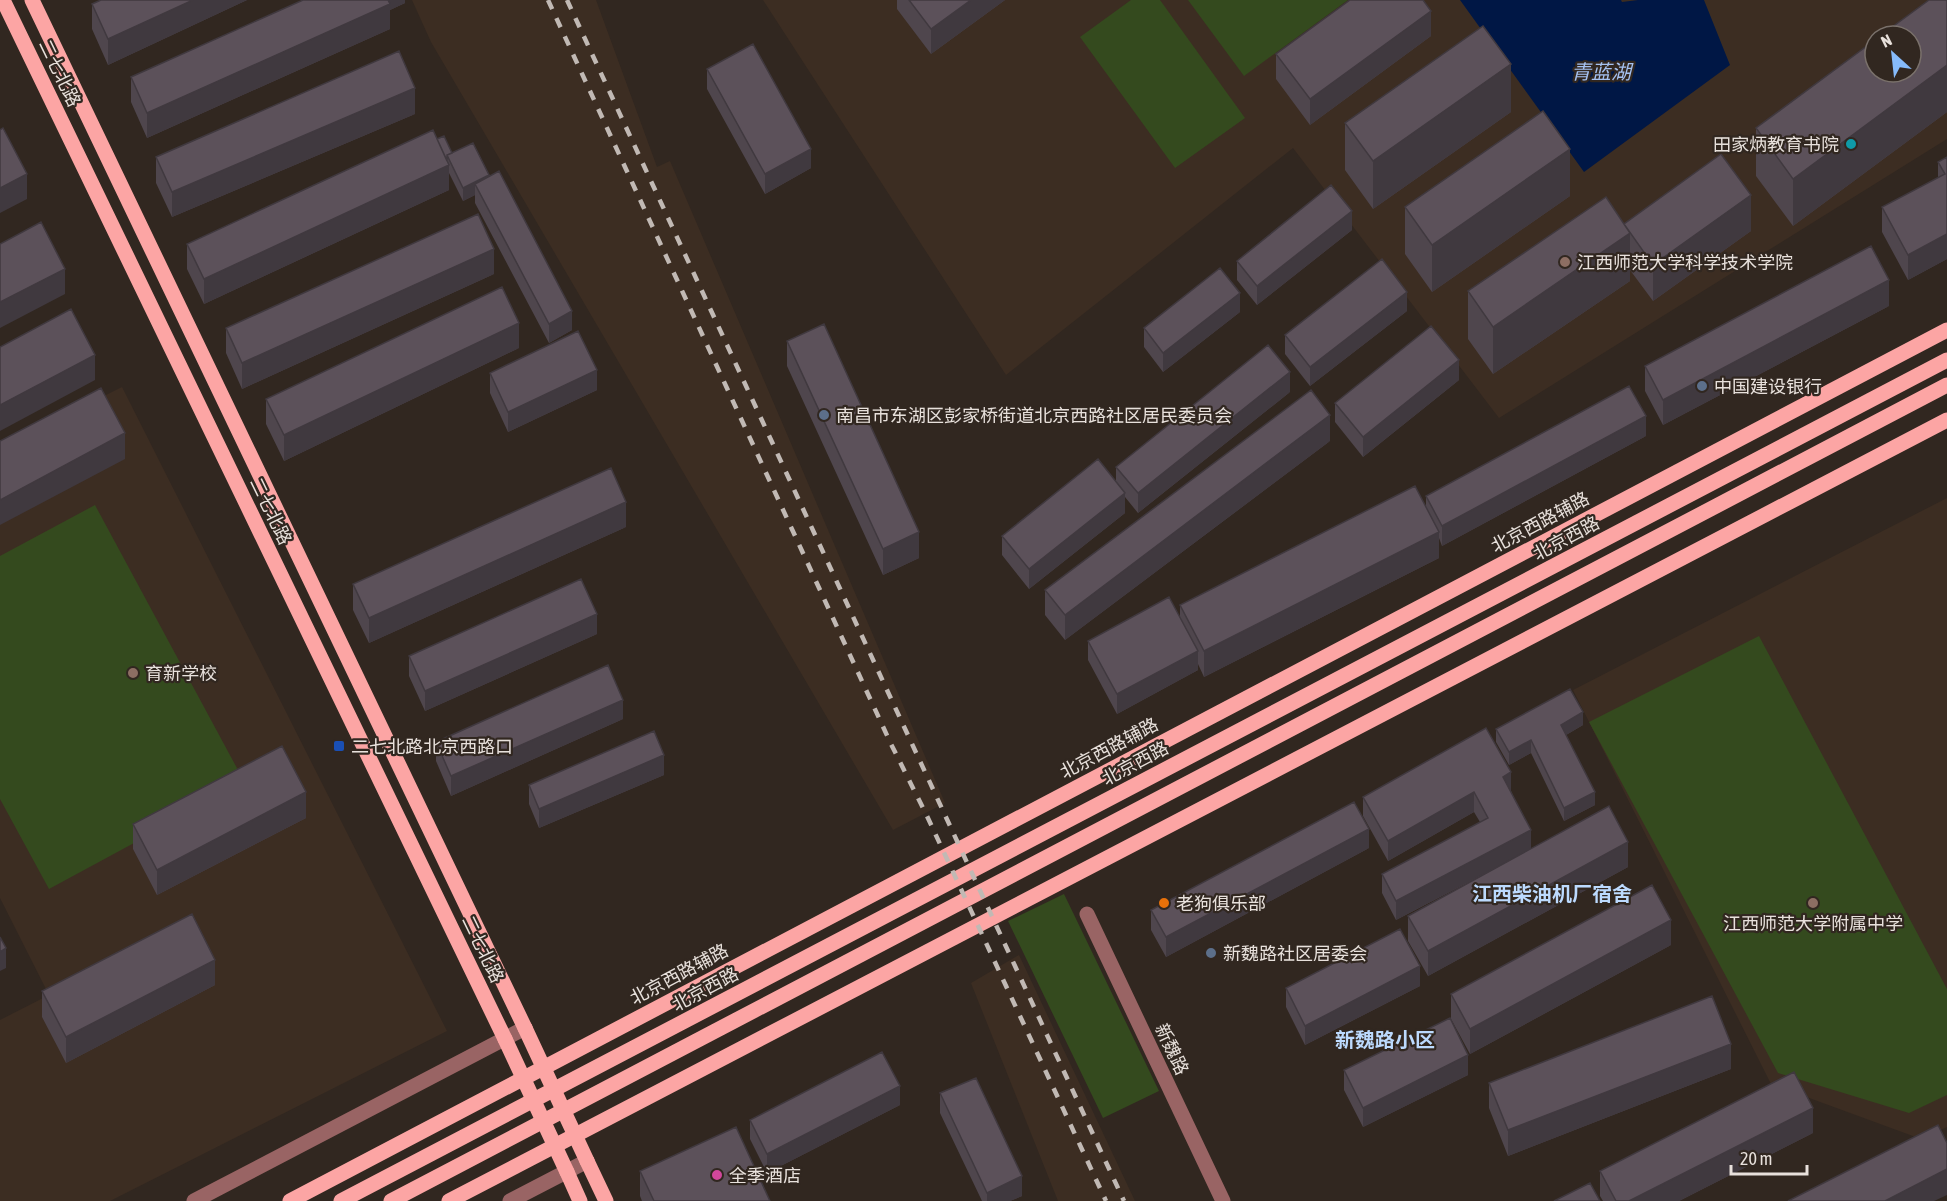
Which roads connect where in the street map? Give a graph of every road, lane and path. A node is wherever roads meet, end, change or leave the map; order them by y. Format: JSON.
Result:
{"nodes":[{"id":1,"x":3,"y":0,"type":"edge"},
{"id":2,"x":32,"y":0,"type":"edge"},
{"id":3,"x":1947,"y":330,"type":"edge"},
{"id":4,"x":1947,"y":360,"type":"edge"},
{"id":5,"x":1947,"y":385,"type":"edge"},
{"id":6,"x":1947,"y":420,"type":"edge"},
{"id":7,"x":1087,"y":914,"type":"dead end"},
{"id":8,"x":525,"y":1028,"type":"junction"},
{"id":9,"x":505,"y":1039,"type":"junction"},
{"id":10,"x":587,"y":1161,"type":"junction"},
{"id":11,"x":567,"y":1172,"type":"junction"},
{"id":12,"x":194,"y":1201,"type":"edge"},
{"id":13,"x":290,"y":1201,"type":"edge"},
{"id":14,"x":341,"y":1201,"type":"edge"},
{"id":15,"x":391,"y":1201,"type":"edge"},
{"id":16,"x":449,"y":1201,"type":"edge"},
{"id":17,"x":510,"y":1201,"type":"edge"},
{"id":18,"x":580,"y":1201,"type":"edge"},
{"id":19,"x":606,"y":1201,"type":"edge"},
{"id":20,"x":1223,"y":1201,"type":"edge"}],
"edges":[{"from":1,"to":9,"type":"main road","name":"二七北路"},
{"from":2,"to":8,"type":"main road","name":"二七北路"},
{"from":3,"to":13,"type":"main road","name":"北京西路辅路"},
{"from":4,"to":14,"type":"main road","name":"北京西路"},
{"from":5,"to":15,"type":"main road"},
{"from":6,"to":16,"type":"main road"},
{"from":7,"to":20,"type":"street","name":"新魏路"},
{"from":8,"to":9,"type":"street"},
{"from":8,"to":10,"type":"main road","name":"二七北路","bridge":true},
{"from":9,"to":11,"type":"main road","name":"二七北路","bridge":true},
{"from":9,"to":12,"type":"street"},
{"from":10,"to":11,"type":"street"},
{"from":10,"to":19,"type":"main road","name":"二七北路"},
{"from":11,"to":17,"type":"street"},
{"from":11,"to":18,"type":"main road","name":"二七北路"}]}
